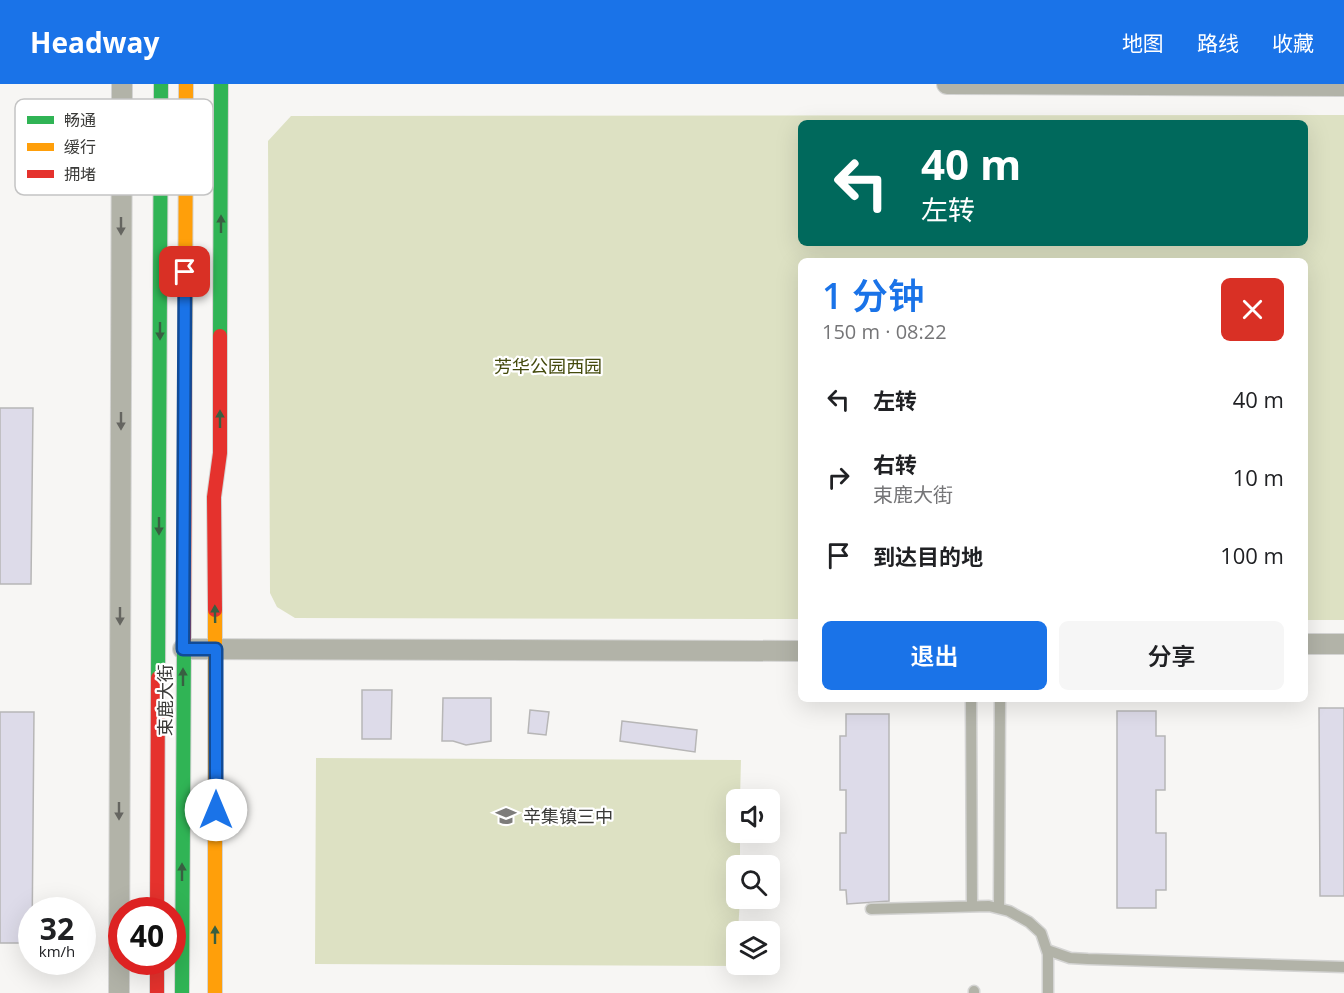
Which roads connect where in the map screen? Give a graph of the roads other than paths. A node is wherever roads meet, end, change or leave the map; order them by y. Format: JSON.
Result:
{"nodes":[{"id":1,"x":122,"y":84,"type":"edge"},
{"id":2,"x":161,"y":84,"type":"edge"},
{"id":3,"x":186,"y":84,"type":"edge"},
{"id":4,"x":221,"y":84,"type":"edge"},
{"id":5,"x":947,"y":84,"type":"edge"},
{"id":6,"x":1344,"y":86,"type":"edge"},
{"id":7,"x":122,"y":99,"type":"edge"},
{"id":8,"x":161,"y":99,"type":"edge"},
{"id":9,"x":186,"y":99,"type":"edge"},
{"id":10,"x":122,"y":195,"type":"edge"},
{"id":11,"x":160,"y":195,"type":"edge"},
{"id":12,"x":185,"y":195,"type":"edge"},
{"id":13,"x":1308,"y":644,"type":"edge"},
{"id":14,"x":1344,"y":644,"type":"edge"},
{"id":15,"x":183,"y":649,"type":"junction"},
{"id":16,"x":216,"y":649,"type":"junction"},
{"id":17,"x":798,"y":651,"type":"edge"},
{"id":18,"x":971,"y":702,"type":"edge"},
{"id":19,"x":1000,"y":702,"type":"edge"},
{"id":20,"x":157,"y":897,"type":"edge"},
{"id":21,"x":972,"y":906,"type":"junction"},
{"id":22,"x":999,"y":908,"type":"junction"},
{"id":23,"x":871,"y":909,"type":"dead end"},
{"id":24,"x":1047,"y":950,"type":"junction"},
{"id":25,"x":1344,"y":967,"type":"edge"},
{"id":26,"x":157,"y":975,"type":"edge"},
{"id":27,"x":118,"y":993,"type":"edge"},
{"id":28,"x":157,"y":993,"type":"edge"},
{"id":29,"x":182,"y":993,"type":"edge"},
{"id":30,"x":214,"y":993,"type":"edge"},
{"id":31,"x":1048,"y":993,"type":"edge"}],
"edges":[{"from":1,"to":7,"type":"street","one_way":true},
{"from":2,"to":8,"type":"main road","name":"束鹿大街","one_way":true},
{"from":3,"to":9,"type":"main road","name":"束鹿大街"},
{"from":16,"to":4,"type":"main road","one_way":true},
{"from":5,"to":6,"type":"street"},
{"from":10,"to":27,"type":"street","one_way":true},
{"from":11,"to":20,"type":"main road","name":"束鹿大街","one_way":true},
{"from":12,"to":15,"type":"main road","name":"束鹿大街"},
{"from":13,"to":14,"type":"street"},
{"from":15,"to":16,"type":"street"},
{"from":29,"to":15,"type":"main road","name":"束鹿大街","one_way":true},
{"from":16,"to":17,"type":"street"},
{"from":30,"to":16,"type":"main road","one_way":true},
{"from":18,"to":21,"type":"lane"},
{"from":19,"to":22,"type":"lane"},
{"from":21,"to":22,"type":"lane"},
{"from":21,"to":23,"type":"lane"},
{"from":22,"to":24,"type":"lane"},
{"from":24,"to":25,"type":"lane"},
{"from":24,"to":31,"type":"lane"},
{"from":26,"to":28,"type":"main road"}]}
